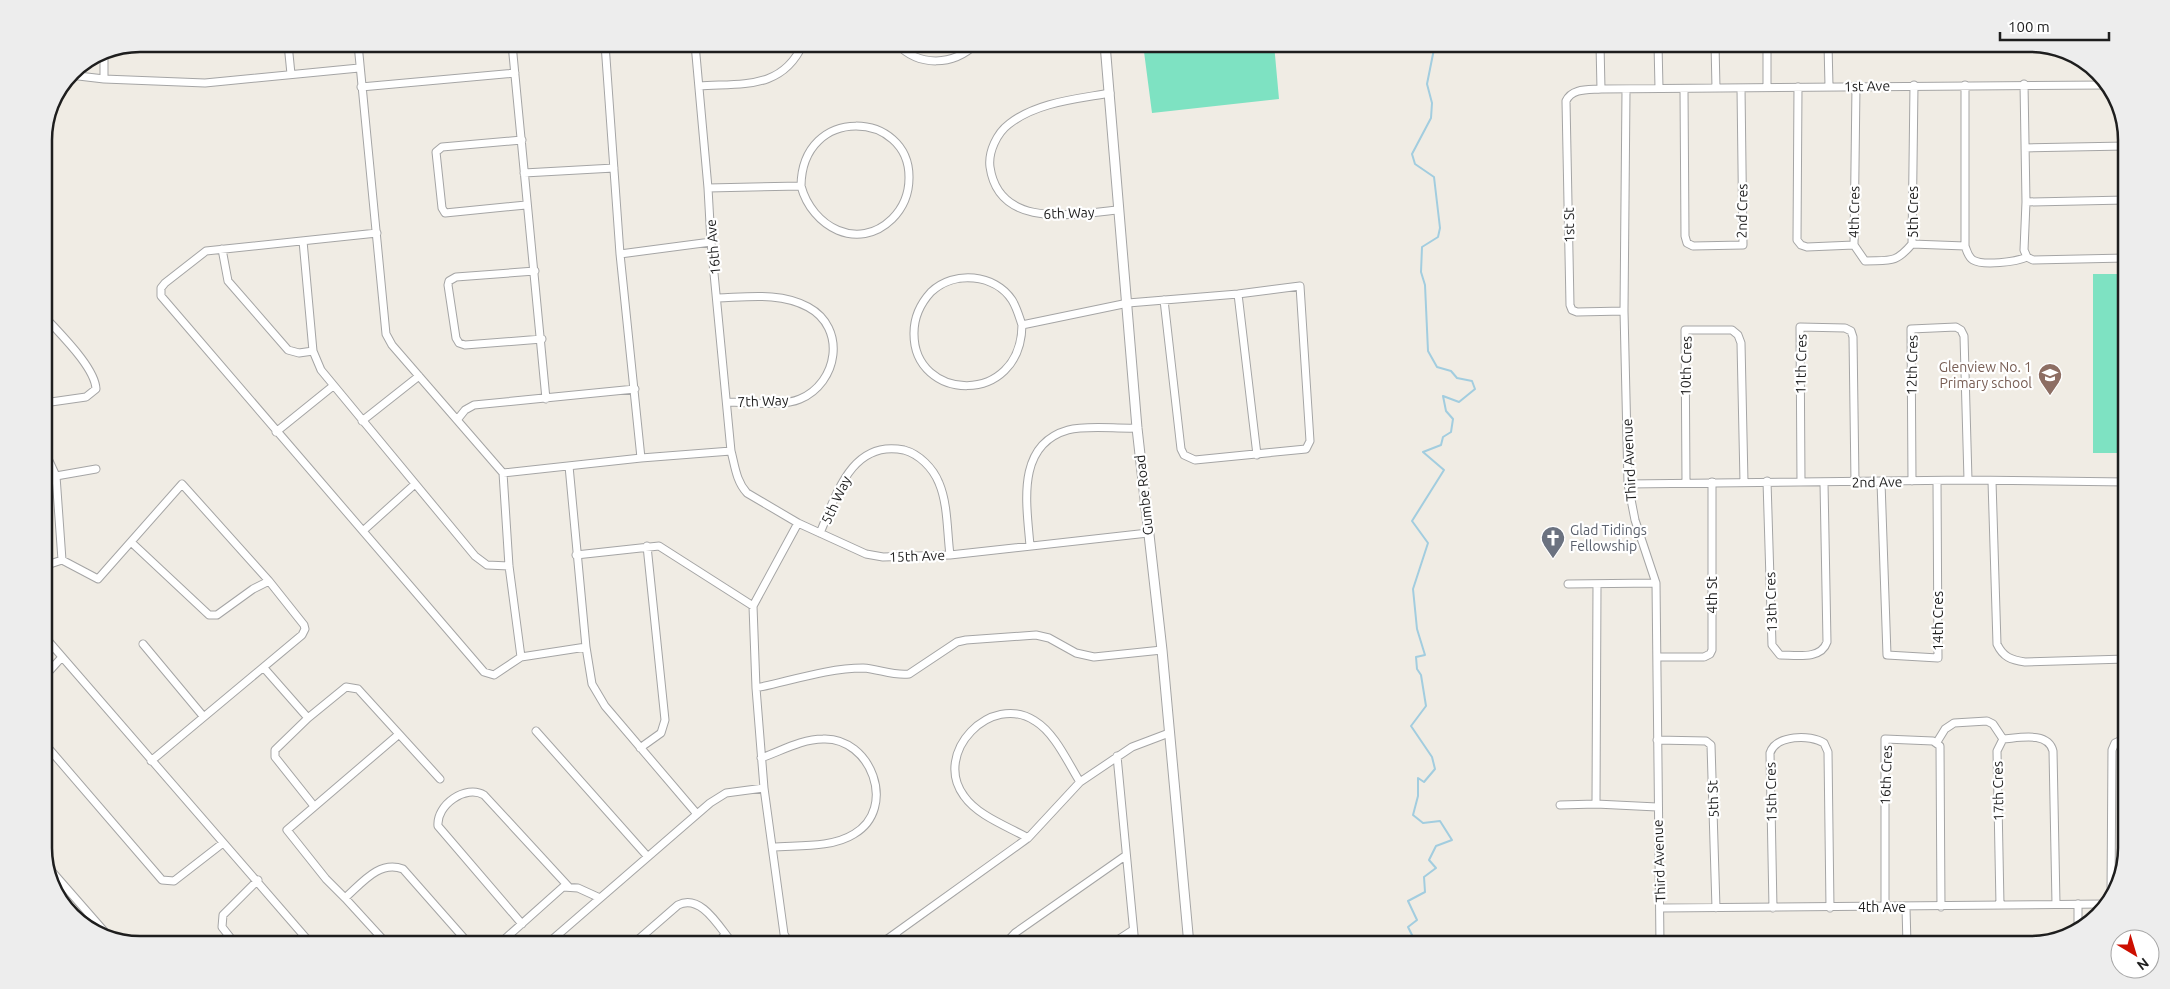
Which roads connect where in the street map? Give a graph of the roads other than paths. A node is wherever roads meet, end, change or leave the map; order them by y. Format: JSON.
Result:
{"nodes":[{"id":1,"x":1106,"y":52,"type":"edge"},
{"id":2,"x":1600,"y":52,"type":"edge"},
{"id":3,"x":1658,"y":52,"type":"edge"},
{"id":4,"x":1715,"y":52,"type":"edge"},
{"id":5,"x":1768,"y":52,"type":"edge"},
{"id":6,"x":1828,"y":52,"type":"edge"},
{"id":7,"x":289,"y":53,"type":"edge"},
{"id":8,"x":358,"y":53,"type":"edge"},
{"id":9,"x":513,"y":53,"type":"edge"},
{"id":10,"x":607,"y":53,"type":"edge"},
{"id":11,"x":696,"y":53,"type":"edge"},
{"id":12,"x":798,"y":53,"type":"edge"},
{"id":13,"x":909,"y":53,"type":"edge"},
{"id":14,"x":964,"y":53,"type":"edge"},
{"id":15,"x":104,"y":61,"type":"edge"},
{"id":16,"x":359,"y":68,"type":"junction"},
{"id":17,"x":515,"y":73,"type":"junction"},
{"id":18,"x":291,"y":74,"type":"junction"},
{"id":19,"x":80,"y":76,"type":"edge"},
{"id":20,"x":104,"y":79,"type":"junction"},
{"id":21,"x":2024,"y":84,"type":"junction"},
{"id":22,"x":1914,"y":85,"type":"junction"},
{"id":23,"x":1965,"y":85,"type":"junction"},
{"id":24,"x":2097,"y":85,"type":"edge"},
{"id":25,"x":699,"y":86,"type":"junction"},
{"id":26,"x":1829,"y":86,"type":"junction"},
{"id":27,"x":1856,"y":86,"type":"junction"},
{"id":28,"x":361,"y":87,"type":"junction"},
{"id":29,"x":1767,"y":87,"type":"junction"},
{"id":30,"x":1798,"y":87,"type":"junction"},
{"id":31,"x":1659,"y":88,"type":"junction"},
{"id":32,"x":1716,"y":88,"type":"junction"},
{"id":33,"x":1741,"y":88,"type":"junction"},
{"id":34,"x":1601,"y":89,"type":"junction"},
{"id":35,"x":1684,"y":89,"type":"junction"},
{"id":36,"x":1626,"y":91,"type":"junction"},
{"id":37,"x":1110,"y":92,"type":"junction"},
{"id":38,"x":1575,"y":92,"type":"joint"},
{"id":39,"x":522,"y":140,"type":"junction"},
{"id":40,"x":2117,"y":146,"type":"edge"},
{"id":41,"x":2025,"y":148,"type":"junction"},
{"id":42,"x":614,"y":168,"type":"junction"},
{"id":43,"x":524,"y":173,"type":"junction"},
{"id":44,"x":801,"y":186,"type":"junction"},
{"id":45,"x":708,"y":188,"type":"junction"},
{"id":46,"x":2117,"y":200,"type":"edge"},
{"id":47,"x":2026,"y":202,"type":"junction"},
{"id":48,"x":526,"y":205,"type":"junction"},
{"id":49,"x":1118,"y":210,"type":"junction"},
{"id":50,"x":377,"y":233,"type":"junction"},
{"id":51,"x":303,"y":241,"type":"junction"},
{"id":52,"x":711,"y":242,"type":"junction"},
{"id":53,"x":1912,"y":244,"type":"junction"},
{"id":54,"x":1854,"y":245,"type":"junction"},
{"id":55,"x":1965,"y":246,"type":"junction"},
{"id":56,"x":222,"y":249,"type":"junction"},
{"id":57,"x":620,"y":254,"type":"junction"},
{"id":58,"x":2117,"y":258,"type":"edge"},
{"id":59,"x":2030,"y":259,"type":"junction"},
{"id":60,"x":535,"y":271,"type":"junction"},
{"id":61,"x":1238,"y":294,"type":"junction"},
{"id":62,"x":718,"y":298,"type":"junction"},
{"id":63,"x":1164,"y":300,"type":"junction"},
{"id":64,"x":1128,"y":303,"type":"junction"},
{"id":65,"x":1624,"y":312,"type":"junction"},
{"id":66,"x":1022,"y":325,"type":"junction"},
{"id":67,"x":53,"y":327,"type":"edge"},
{"id":68,"x":542,"y":339,"type":"junction"},
{"id":69,"x":313,"y":351,"type":"junction"},
{"id":70,"x":419,"y":376,"type":"junction"},
{"id":71,"x":333,"y":386,"type":"junction"},
{"id":72,"x":635,"y":389,"type":"junction"},
{"id":73,"x":546,"y":399,"type":"junction"},
{"id":74,"x":53,"y":402,"type":"edge"},
{"id":75,"x":728,"y":402,"type":"junction"},
{"id":76,"x":457,"y":420,"type":"junction"},
{"id":77,"x":362,"y":421,"type":"junction"},
{"id":78,"x":1137,"y":428,"type":"junction"},
{"id":79,"x":276,"y":432,"type":"junction"},
{"id":80,"x":731,"y":451,"type":"junction"},
{"id":81,"x":1257,"y":455,"type":"junction"},
{"id":82,"x":641,"y":458,"type":"junction"},
{"id":83,"x":569,"y":466,"type":"junction"},
{"id":84,"x":96,"y":469,"type":"dead end"},
{"id":85,"x":53,"y":470,"type":"edge"},
{"id":86,"x":503,"y":473,"type":"junction"},
{"id":87,"x":56,"y":476,"type":"junction"},
{"id":88,"x":1968,"y":480,"type":"junction"},
{"id":89,"x":1767,"y":481,"type":"junction"},
{"id":90,"x":1912,"y":481,"type":"junction"},
{"id":91,"x":1937,"y":481,"type":"junction"},
{"id":92,"x":1992,"y":481,"type":"junction"},
{"id":93,"x":1686,"y":482,"type":"junction"},
{"id":94,"x":1712,"y":482,"type":"junction"},
{"id":95,"x":1744,"y":482,"type":"junction"},
{"id":96,"x":1801,"y":482,"type":"junction"},
{"id":97,"x":1855,"y":482,"type":"junction"},
{"id":98,"x":1881,"y":482,"type":"junction"},
{"id":99,"x":2117,"y":482,"type":"edge"},
{"id":100,"x":1824,"y":483,"type":"junction"},
{"id":101,"x":415,"y":484,"type":"junction"},
{"id":102,"x":1628,"y":484,"type":"junction"},
{"id":103,"x":798,"y":523,"type":"junction"},
{"id":104,"x":364,"y":530,"type":"junction"},
{"id":105,"x":820,"y":533,"type":"junction"},
{"id":106,"x":1148,"y":533,"type":"junction"},
{"id":107,"x":131,"y":542,"type":"junction"},
{"id":108,"x":648,"y":546,"type":"junction"},
{"id":109,"x":1030,"y":546,"type":"junction"},
{"id":110,"x":950,"y":555,"type":"junction"},
{"id":111,"x":576,"y":556,"type":"junction"},
{"id":112,"x":62,"y":560,"type":"junction"},
{"id":113,"x":53,"y":563,"type":"edge"},
{"id":114,"x":509,"y":566,"type":"junction"},
{"id":115,"x":269,"y":581,"type":"junction"},
{"id":116,"x":1656,"y":583,"type":"junction"},
{"id":117,"x":1568,"y":584,"type":"dead end"},
{"id":118,"x":1597,"y":585,"type":"junction"},
{"id":119,"x":753,"y":606,"type":"junction"},
{"id":120,"x":143,"y":644,"type":"dead end"},
{"id":121,"x":53,"y":646,"type":"edge"},
{"id":122,"x":586,"y":647,"type":"junction"},
{"id":123,"x":1162,"y":650,"type":"junction"},
{"id":124,"x":62,"y":657,"type":"junction"},
{"id":125,"x":521,"y":657,"type":"junction"},
{"id":126,"x":1657,"y":657,"type":"junction"},
{"id":127,"x":2118,"y":659,"type":"edge"},
{"id":128,"x":53,"y":666,"type":"edge"},
{"id":129,"x":264,"y":668,"type":"junction"},
{"id":130,"x":756,"y":688,"type":"junction"},
{"id":131,"x":203,"y":716,"type":"junction"},
{"id":132,"x":308,"y":718,"type":"junction"},
{"id":133,"x":536,"y":731,"type":"dead end"},
{"id":134,"x":1169,"y":733,"type":"junction"},
{"id":135,"x":398,"y":734,"type":"junction"},
{"id":136,"x":2003,"y":739,"type":"junction"},
{"id":137,"x":1657,"y":740,"type":"junction"},
{"id":138,"x":1938,"y":742,"type":"junction"},
{"id":139,"x":2118,"y":742,"type":"edge"},
{"id":140,"x":640,"y":748,"type":"junction"},
{"id":141,"x":53,"y":753,"type":"edge"},
{"id":142,"x":1117,"y":756,"type":"junction"},
{"id":143,"x":761,"y":758,"type":"junction"},
{"id":144,"x":151,"y":761,"type":"junction"},
{"id":145,"x":440,"y":779,"type":"dead end"},
{"id":146,"x":1080,"y":782,"type":"junction"},
{"id":147,"x":764,"y":788,"type":"junction"},
{"id":148,"x":1596,"y":804,"type":"junction"},
{"id":149,"x":1560,"y":805,"type":"dead end"},
{"id":150,"x":314,"y":806,"type":"junction"},
{"id":151,"x":1657,"y":807,"type":"junction"},
{"id":152,"x":697,"y":814,"type":"junction"},
{"id":153,"x":1028,"y":838,"type":"junction"},
{"id":154,"x":223,"y":843,"type":"junction"},
{"id":155,"x":772,"y":847,"type":"junction"},
{"id":156,"x":1125,"y":856,"type":"junction"},
{"id":157,"x":648,"y":858,"type":"junction"},
{"id":158,"x":258,"y":880,"type":"junction"},
{"id":159,"x":2112,"y":880,"type":"edge"},
{"id":160,"x":59,"y":882,"type":"edge"},
{"id":161,"x":568,"y":886,"type":"junction"},
{"id":162,"x":345,"y":898,"type":"junction"},
{"id":163,"x":600,"y":898,"type":"junction"},
{"id":164,"x":2056,"y":904,"type":"junction"},
{"id":165,"x":2078,"y":904,"type":"junction"},
{"id":166,"x":2098,"y":904,"type":"edge"},
{"id":167,"x":2000,"y":905,"type":"junction"},
{"id":168,"x":1885,"y":907,"type":"junction"},
{"id":169,"x":1941,"y":907,"type":"junction"},
{"id":170,"x":1660,"y":908,"type":"junction"},
{"id":171,"x":1716,"y":908,"type":"junction"},
{"id":172,"x":1773,"y":908,"type":"junction"},
{"id":173,"x":1830,"y":908,"type":"junction"},
{"id":174,"x":1906,"y":908,"type":"junction"},
{"id":175,"x":92,"y":922,"type":"edge"},
{"id":176,"x":2078,"y":922,"type":"edge"},
{"id":177,"x":522,"y":924,"type":"junction"},
{"id":178,"x":1133,"y":930,"type":"junction"},
{"id":179,"x":895,"y":934,"type":"joint"},
{"id":180,"x":725,"y":935,"type":"edge"},
{"id":181,"x":229,"y":936,"type":"edge"},
{"id":182,"x":305,"y":936,"type":"edge"},
{"id":183,"x":380,"y":936,"type":"edge"},
{"id":184,"x":462,"y":936,"type":"edge"},
{"id":185,"x":508,"y":936,"type":"edge"},
{"id":186,"x":556,"y":936,"type":"edge"},
{"id":187,"x":642,"y":936,"type":"edge"},
{"id":188,"x":785,"y":936,"type":"edge"},
{"id":189,"x":892,"y":936,"type":"edge"},
{"id":190,"x":1012,"y":936,"type":"edge"},
{"id":191,"x":1124,"y":936,"type":"edge"},
{"id":192,"x":1134,"y":936,"type":"edge"},
{"id":193,"x":1188,"y":936,"type":"edge"},
{"id":194,"x":1660,"y":936,"type":"edge"},
{"id":195,"x":1907,"y":936,"type":"edge"}],
"edges":[{"from":1,"to":37,"type":"street","name":"Gumbe Road"},
{"from":2,"to":34,"type":"street"},
{"from":3,"to":31,"type":"street"},
{"from":4,"to":32,"type":"street"},
{"from":5,"to":29,"type":"street"},
{"from":6,"to":26,"type":"street"},
{"from":7,"to":18,"type":"street"},
{"from":8,"to":16,"type":"street"},
{"from":9,"to":17,"type":"street"},
{"from":10,"to":42,"type":"street"},
{"from":11,"to":25,"type":"street","name":"16th Ave"},
{"from":12,"to":25,"type":"street"},
{"from":13,"to":14,"type":"street"},
{"from":15,"to":20,"type":"street"},
{"from":16,"to":18,"type":"street"},
{"from":16,"to":28,"type":"street"},
{"from":17,"to":28,"type":"street"},
{"from":17,"to":39,"type":"street"},
{"from":18,"to":20,"type":"street"},
{"from":19,"to":20,"type":"street"},
{"from":21,"to":23,"type":"street","name":"1st Ave"},
{"from":21,"to":24,"type":"street","name":"1st Ave"},
{"from":21,"to":41,"type":"street"},
{"from":22,"to":23,"type":"street","name":"1st Ave"},
{"from":22,"to":27,"type":"street","name":"1st Ave"},
{"from":22,"to":53,"type":"street","name":"5th Cres"},
{"from":23,"to":55,"type":"street"},
{"from":25,"to":45,"type":"street","name":"16th Ave"},
{"from":26,"to":27,"type":"street","name":"1st Ave"},
{"from":26,"to":30,"type":"street","name":"1st Ave"},
{"from":27,"to":54,"type":"street","name":"4th Cres"},
{"from":28,"to":50,"type":"street"},
{"from":29,"to":30,"type":"street","name":"1st Ave"},
{"from":29,"to":33,"type":"street","name":"1st Ave"},
{"from":30,"to":54,"type":"street","name":"4th Cres"},
{"from":31,"to":35,"type":"street","name":"1st Ave"},
{"from":31,"to":36,"type":"street","name":"1st Ave"},
{"from":32,"to":33,"type":"street","name":"1st Ave"},
{"from":32,"to":35,"type":"street","name":"1st Ave"},
{"from":33,"to":35,"type":"street","name":"2nd Cres"},
{"from":34,"to":36,"type":"street","name":"1st Ave"},
{"from":34,"to":38,"type":"street","name":"1st Ave"},
{"from":36,"to":65,"type":"street","name":"Third Avenue"},
{"from":37,"to":49,"type":"street","name":"Gumbe Road"},
{"from":37,"to":49,"type":"street","name":"6th Way"},
{"from":38,"to":65,"type":"street","name":"1st St"},
{"from":39,"to":43,"type":"street"},
{"from":39,"to":48,"type":"street"},
{"from":40,"to":41,"type":"street"},
{"from":41,"to":47,"type":"street"},
{"from":42,"to":43,"type":"street"},
{"from":42,"to":57,"type":"street"},
{"from":43,"to":48,"type":"street"},
{"from":44,"to":44,"type":"street"},
{"from":44,"to":45,"type":"street"},
{"from":45,"to":52,"type":"street","name":"16th Ave"},
{"from":46,"to":47,"type":"street"},
{"from":47,"to":59,"type":"street"},
{"from":48,"to":60,"type":"street"},
{"from":49,"to":64,"type":"street","name":"Gumbe Road"},
{"from":50,"to":51,"type":"street"},
{"from":50,"to":70,"type":"street"},
{"from":51,"to":56,"type":"street"},
{"from":51,"to":69,"type":"street"},
{"from":52,"to":57,"type":"street"},
{"from":52,"to":62,"type":"street","name":"16th Ave"},
{"from":53,"to":54,"type":"street"},
{"from":53,"to":55,"type":"street","name":"5th Cres"},
{"from":55,"to":59,"type":"street"},
{"from":56,"to":69,"type":"street"},
{"from":56,"to":79,"type":"street"},
{"from":57,"to":72,"type":"street"},
{"from":58,"to":59,"type":"street"},
{"from":60,"to":68,"type":"street"},
{"from":60,"to":68,"type":"street"},
{"from":61,"to":63,"type":"street"},
{"from":61,"to":81,"type":"street"},
{"from":61,"to":81,"type":"street"},
{"from":62,"to":75,"type":"street","name":"16th Ave"},
{"from":62,"to":75,"type":"street","name":"7th Way"},
{"from":63,"to":64,"type":"street"},
{"from":63,"to":81,"type":"street"},
{"from":64,"to":66,"type":"street"},
{"from":64,"to":78,"type":"street","name":"Gumbe Road"},
{"from":65,"to":102,"type":"street","name":"Third Avenue"},
{"from":66,"to":66,"type":"street"},
{"from":67,"to":74,"type":"street"},
{"from":68,"to":73,"type":"street"},
{"from":69,"to":71,"type":"street"},
{"from":70,"to":76,"type":"street"},
{"from":70,"to":77,"type":"street"},
{"from":71,"to":77,"type":"street"},
{"from":71,"to":79,"type":"street"},
{"from":72,"to":73,"type":"street"},
{"from":72,"to":82,"type":"street"},
{"from":73,"to":76,"type":"street"},
{"from":75,"to":80,"type":"street","name":"16th Ave"},
{"from":76,"to":86,"type":"street"},
{"from":77,"to":101,"type":"street"},
{"from":78,"to":106,"type":"street","name":"Gumbe Road"},
{"from":78,"to":109,"type":"street"},
{"from":79,"to":104,"type":"street"},
{"from":80,"to":82,"type":"street"},
{"from":80,"to":103,"type":"street","name":"15th Ave"},
{"from":82,"to":83,"type":"street"},
{"from":83,"to":86,"type":"street"},
{"from":83,"to":111,"type":"street"},
{"from":84,"to":87,"type":"street"},
{"from":85,"to":87,"type":"street"},
{"from":86,"to":114,"type":"street"},
{"from":87,"to":112,"type":"street"},
{"from":88,"to":90,"type":"street","name":"12th Cres"},
{"from":88,"to":91,"type":"street","name":"2nd Ave"},
{"from":88,"to":92,"type":"street","name":"2nd Ave"},
{"from":89,"to":95,"type":"street","name":"2nd Ave"},
{"from":89,"to":96,"type":"street","name":"2nd Ave"},
{"from":89,"to":100,"type":"street","name":"13th Cres"},
{"from":90,"to":91,"type":"street","name":"2nd Ave"},
{"from":90,"to":98,"type":"street","name":"2nd Ave"},
{"from":91,"to":98,"type":"street","name":"14th Cres"},
{"from":92,"to":99,"type":"street","name":"2nd Ave"},
{"from":92,"to":127,"type":"street"},
{"from":93,"to":94,"type":"street","name":"2nd Ave"},
{"from":93,"to":95,"type":"street","name":"10th Cres"},
{"from":93,"to":102,"type":"street","name":"2nd Ave"},
{"from":94,"to":95,"type":"street","name":"2nd Ave"},
{"from":94,"to":126,"type":"street","name":"4th St"},
{"from":96,"to":97,"type":"street","name":"11th Cres"},
{"from":96,"to":100,"type":"street","name":"2nd Ave"},
{"from":97,"to":98,"type":"street","name":"2nd Ave"},
{"from":97,"to":100,"type":"street","name":"2nd Ave"},
{"from":101,"to":104,"type":"street"},
{"from":101,"to":114,"type":"street"},
{"from":102,"to":116,"type":"street","name":"Third Avenue"},
{"from":103,"to":105,"type":"street","name":"15th Ave"},
{"from":103,"to":119,"type":"street"},
{"from":104,"to":125,"type":"street"},
{"from":105,"to":110,"type":"street","name":"15th Ave"},
{"from":105,"to":110,"type":"street","name":"5th Way"},
{"from":106,"to":109,"type":"street","name":"15th Ave"},
{"from":106,"to":123,"type":"street","name":"Gumbe Road"},
{"from":107,"to":112,"type":"street"},
{"from":107,"to":115,"type":"street"},
{"from":107,"to":115,"type":"street"},
{"from":108,"to":111,"type":"street"},
{"from":108,"to":119,"type":"street"},
{"from":108,"to":140,"type":"street"},
{"from":109,"to":110,"type":"street","name":"15th Ave"},
{"from":111,"to":122,"type":"street"},
{"from":112,"to":113,"type":"street"},
{"from":114,"to":125,"type":"street"},
{"from":115,"to":129,"type":"street"},
{"from":116,"to":118,"type":"street"},
{"from":116,"to":126,"type":"street","name":"Third Avenue"},
{"from":117,"to":118,"type":"street"},
{"from":118,"to":148,"type":"street"},
{"from":119,"to":130,"type":"street"},
{"from":120,"to":131,"type":"street"},
{"from":121,"to":124,"type":"street"},
{"from":122,"to":125,"type":"street"},
{"from":122,"to":140,"type":"street"},
{"from":123,"to":130,"type":"street"},
{"from":123,"to":134,"type":"street","name":"Gumbe Road"},
{"from":124,"to":128,"type":"street"},
{"from":124,"to":144,"type":"street"},
{"from":126,"to":137,"type":"street","name":"Third Avenue"},
{"from":129,"to":131,"type":"street"},
{"from":129,"to":132,"type":"street"},
{"from":130,"to":143,"type":"street"},
{"from":131,"to":144,"type":"street"},
{"from":132,"to":135,"type":"street"},
{"from":132,"to":150,"type":"street"},
{"from":133,"to":157,"type":"street"},
{"from":134,"to":142,"type":"street"},
{"from":134,"to":193,"type":"street","name":"Gumbe Road"},
{"from":135,"to":145,"type":"street"},
{"from":135,"to":150,"type":"street"},
{"from":136,"to":138,"type":"street"},
{"from":136,"to":164,"type":"street"},
{"from":136,"to":167,"type":"street","name":"17th Cres"},
{"from":137,"to":151,"type":"street","name":"Third Avenue"},
{"from":137,"to":171,"type":"street","name":"5th St"},
{"from":138,"to":168,"type":"street","name":"16th Cres"},
{"from":138,"to":169,"type":"street"},
{"from":139,"to":159,"type":"street"},
{"from":140,"to":152,"type":"street"},
{"from":141,"to":154,"type":"street"},
{"from":142,"to":146,"type":"street"},
{"from":142,"to":156,"type":"street"},
{"from":143,"to":147,"type":"street"},
{"from":143,"to":155,"type":"street"},
{"from":144,"to":154,"type":"street"},
{"from":146,"to":153,"type":"street"},
{"from":146,"to":153,"type":"street"},
{"from":147,"to":152,"type":"street"},
{"from":147,"to":155,"type":"street"},
{"from":148,"to":149,"type":"street"},
{"from":148,"to":151,"type":"street"},
{"from":150,"to":162,"type":"street"},
{"from":151,"to":170,"type":"street","name":"Third Avenue"},
{"from":152,"to":157,"type":"street"},
{"from":153,"to":179,"type":"street"},
{"from":154,"to":158,"type":"street"},
{"from":155,"to":188,"type":"street"},
{"from":156,"to":178,"type":"street"},
{"from":156,"to":190,"type":"street"},
{"from":157,"to":163,"type":"street"},
{"from":158,"to":181,"type":"street"},
{"from":158,"to":182,"type":"street"},
{"from":160,"to":175,"type":"street"},
{"from":161,"to":163,"type":"street"},
{"from":161,"to":177,"type":"street"},
{"from":161,"to":177,"type":"street"},
{"from":162,"to":183,"type":"street"},
{"from":162,"to":184,"type":"street"},
{"from":163,"to":186,"type":"street"},
{"from":164,"to":165,"type":"street","name":"4th Ave"},
{"from":164,"to":167,"type":"street","name":"4th Ave"},
{"from":165,"to":166,"type":"street","name":"4th Ave"},
{"from":165,"to":176,"type":"street"},
{"from":167,"to":169,"type":"street","name":"4th Ave"},
{"from":168,"to":173,"type":"street","name":"4th Ave"},
{"from":168,"to":174,"type":"street","name":"4th Ave"},
{"from":169,"to":174,"type":"street","name":"4th Ave"},
{"from":170,"to":171,"type":"street","name":"4th Ave"},
{"from":170,"to":194,"type":"street","name":"Third Avenue"},
{"from":171,"to":172,"type":"street","name":"4th Ave"},
{"from":172,"to":173,"type":"street","name":"4th Ave"},
{"from":172,"to":173,"type":"street","name":"15th Cres"},
{"from":174,"to":195,"type":"street"},
{"from":177,"to":185,"type":"street"},
{"from":178,"to":191,"type":"street"},
{"from":178,"to":192,"type":"street"},
{"from":179,"to":189,"type":"street"},
{"from":180,"to":187,"type":"street"}]}
